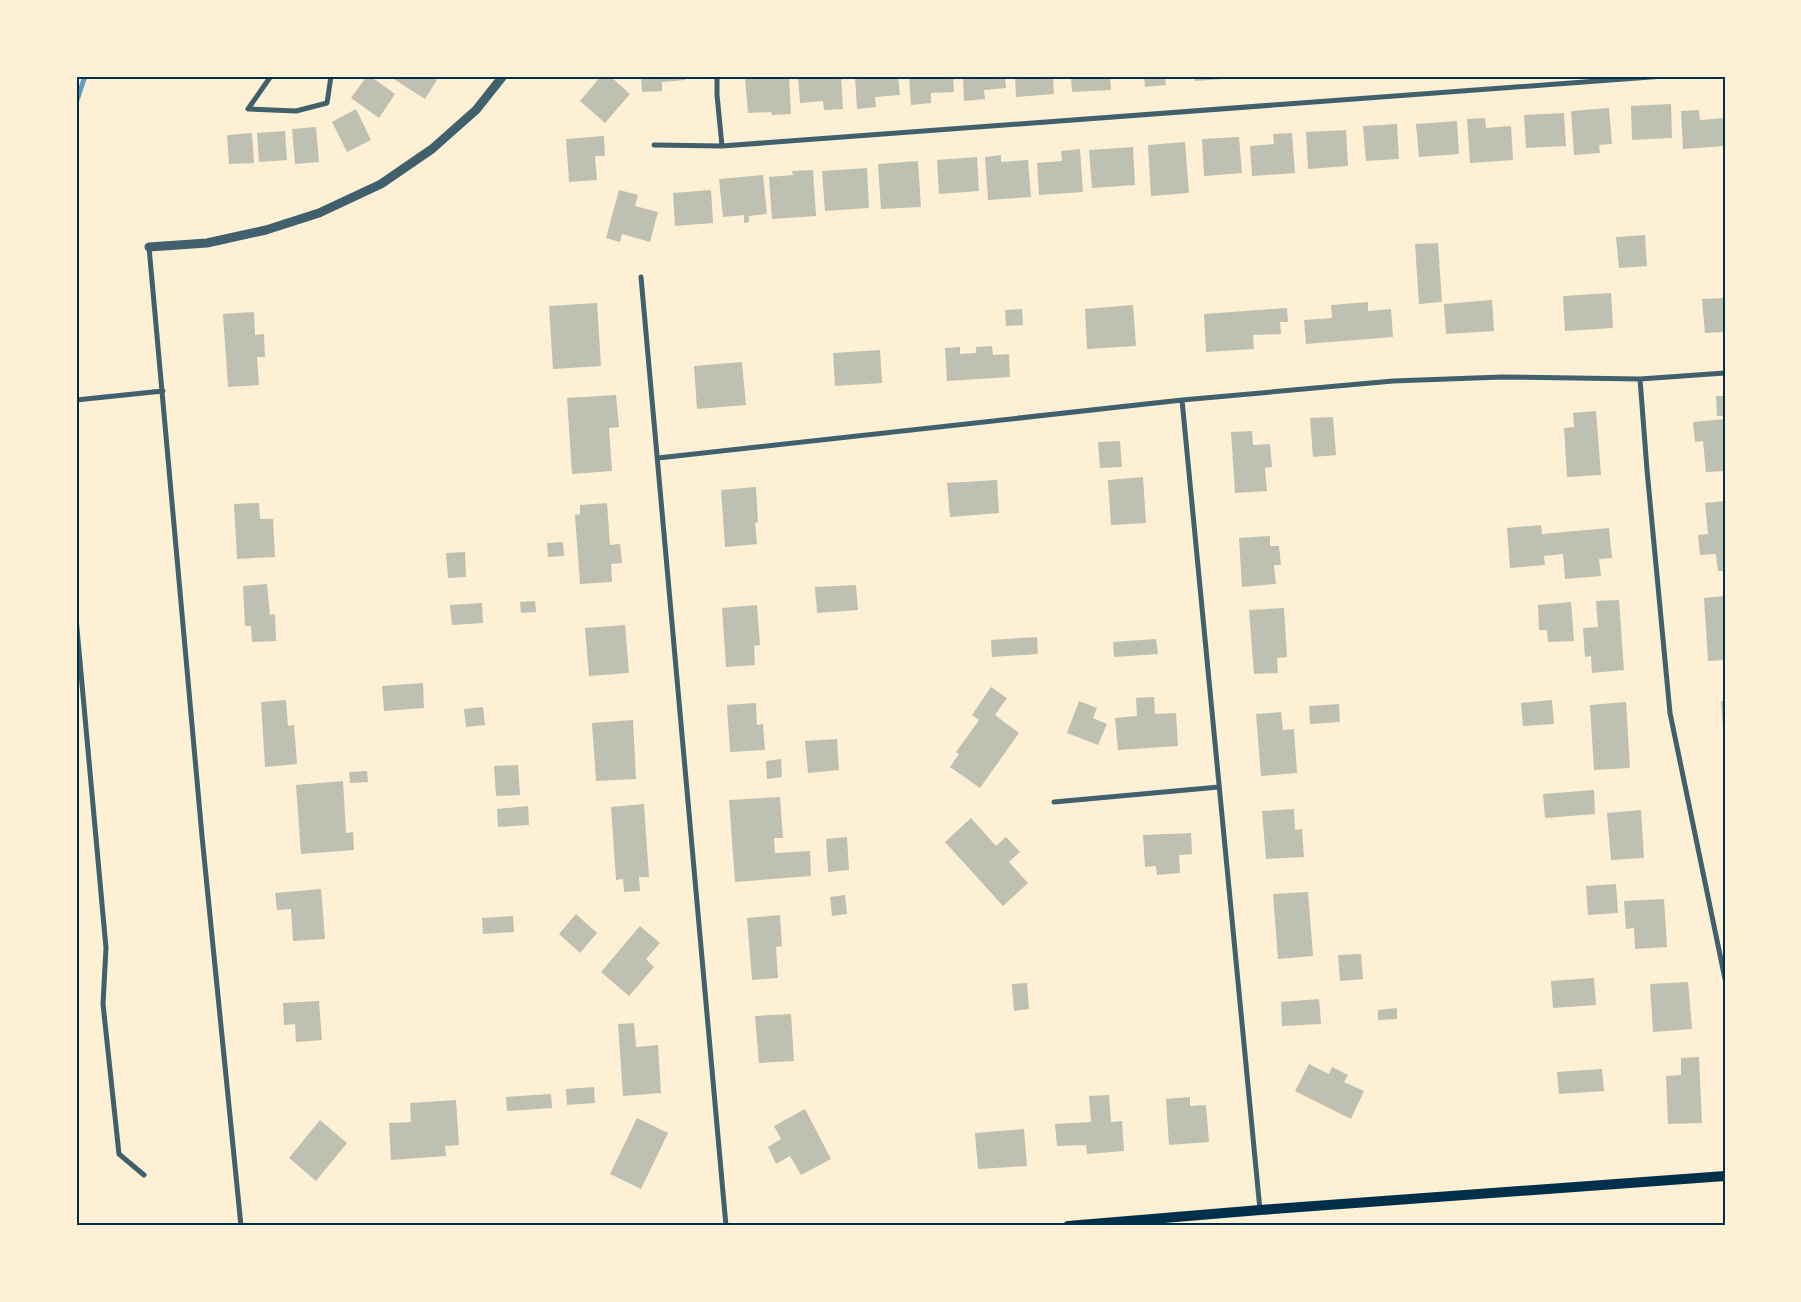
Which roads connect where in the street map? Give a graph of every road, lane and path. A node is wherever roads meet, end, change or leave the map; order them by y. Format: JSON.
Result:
{"nodes":[{"id":1,"x":271,"y":76,"type":"edge"},
{"id":2,"x":331,"y":76,"type":"edge"},
{"id":3,"x":503,"y":76,"type":"edge"},
{"id":4,"x":717,"y":76,"type":"edge"},
{"id":5,"x":1664,"y":76,"type":"edge"},
{"id":6,"x":1588,"y":79,"type":"edge"},
{"id":7,"x":654,"y":145,"type":"dead end"},
{"id":8,"x":722,"y":146,"type":"junction"},
{"id":9,"x":149,"y":247,"type":"joint"},
{"id":10,"x":642,"y":277,"type":"dead end"},
{"id":11,"x":1725,"y":373,"type":"edge"},
{"id":12,"x":1640,"y":379,"type":"junction"},
{"id":13,"x":162,"y":391,"type":"junction"},
{"id":14,"x":76,"y":400,"type":"edge"},
{"id":15,"x":1182,"y":400,"type":"junction"},
{"id":16,"x":658,"y":458,"type":"junction"},
{"id":17,"x":76,"y":618,"type":"edge"},
{"id":18,"x":1219,"y":787,"type":"junction"},
{"id":19,"x":1054,"y":802,"type":"dead end"},
{"id":20,"x":1725,"y":979,"type":"edge"},
{"id":21,"x":144,"y":1175,"type":"dead end"},
{"id":22,"x":1725,"y":1176,"type":"edge"},
{"id":23,"x":1260,"y":1210,"type":"junction"},
{"id":24,"x":241,"y":1226,"type":"edge"},
{"id":25,"x":726,"y":1226,"type":"edge"},
{"id":26,"x":1068,"y":1226,"type":"edge"}],
"edges":[{"from":1,"to":2,"type":"street"},
{"from":3,"to":9,"type":"street"},
{"from":4,"to":8,"type":"street"},
{"from":5,"to":6,"type":"street"},
{"from":6,"to":8,"type":"street"},
{"from":7,"to":8,"type":"street"},
{"from":9,"to":13,"type":"street"},
{"from":10,"to":16,"type":"street"},
{"from":11,"to":12,"type":"street"},
{"from":12,"to":15,"type":"street"},
{"from":12,"to":20,"type":"street"},
{"from":13,"to":14,"type":"street"},
{"from":13,"to":24,"type":"street"},
{"from":15,"to":16,"type":"street"},
{"from":15,"to":18,"type":"street"},
{"from":16,"to":25,"type":"street"},
{"from":17,"to":21,"type":"street"},
{"from":18,"to":19,"type":"street"},
{"from":18,"to":23,"type":"street"},
{"from":22,"to":23,"type":"main road"},
{"from":23,"to":26,"type":"main road"}]}
